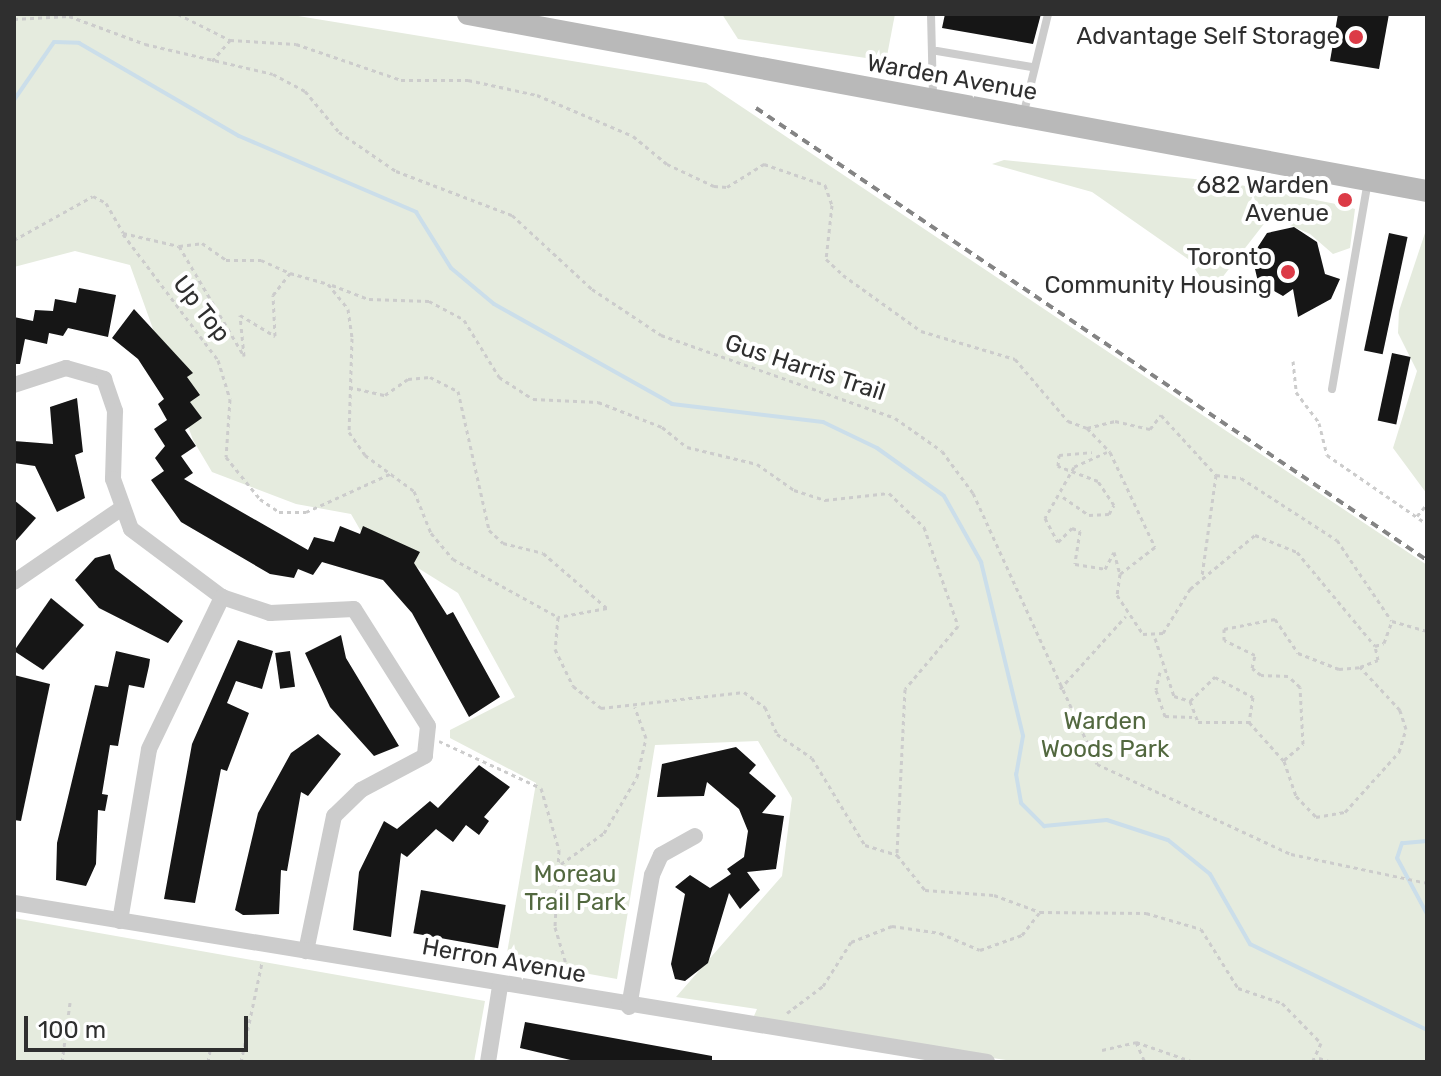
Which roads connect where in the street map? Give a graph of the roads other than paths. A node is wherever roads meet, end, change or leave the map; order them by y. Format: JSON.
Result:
{"nodes":[{"id":1,"x":468,"y":14,"type":"edge"},
{"id":2,"x":931,"y":14,"type":"edge"},
{"id":3,"x":1048,"y":14,"type":"edge"},
{"id":4,"x":937,"y":51,"type":"junction"},
{"id":5,"x":1032,"y":67,"type":"junction"},
{"id":6,"x":932,"y":101,"type":"junction"},
{"id":7,"x":1023,"y":116,"type":"junction"},
{"id":8,"x":1368,"y":180,"type":"junction"},
{"id":9,"x":1427,"y":191,"type":"edge"},
{"id":10,"x":14,"y":385,"type":"edge"},
{"id":11,"x":1332,"y":389,"type":"dead end"},
{"id":12,"x":119,"y":510,"type":"junction"},
{"id":13,"x":14,"y":582,"type":"edge"},
{"id":14,"x":222,"y":597,"type":"junction"},
{"id":15,"x":695,"y":836,"type":"dead end"},
{"id":16,"x":14,"y":903,"type":"edge"},
{"id":17,"x":120,"y":921,"type":"junction"},
{"id":18,"x":306,"y":951,"type":"junction"},
{"id":19,"x":500,"y":986,"type":"junction"},
{"id":20,"x":629,"y":1007,"type":"junction"},
{"id":21,"x":488,"y":1062,"type":"edge"},
{"id":22,"x":987,"y":1062,"type":"edge"}],
"edges":[{"from":1,"to":6,"type":"main road","name":"Warden Avenue"},
{"from":2,"to":4,"type":"lane"},
{"from":3,"to":5,"type":"lane"},
{"from":4,"to":5,"type":"lane"},
{"from":4,"to":6,"type":"lane"},
{"from":5,"to":7,"type":"lane"},
{"from":6,"to":7,"type":"main road","name":"Warden Avenue"},
{"from":7,"to":8,"type":"main road","name":"Warden Avenue"},
{"from":8,"to":9,"type":"main road","name":"Warden Avenue"},
{"from":8,"to":11,"type":"lane"},
{"from":10,"to":12,"type":"street"},
{"from":12,"to":13,"type":"street"},
{"from":12,"to":14,"type":"street"},
{"from":14,"to":17,"type":"street"},
{"from":14,"to":18,"type":"street"},
{"from":15,"to":20,"type":"street"},
{"from":16,"to":17,"type":"street","name":"Herron Avenue"},
{"from":17,"to":18,"type":"street","name":"Herron Avenue"},
{"from":18,"to":19,"type":"street","name":"Herron Avenue"},
{"from":19,"to":20,"type":"street","name":"Herron Avenue"},
{"from":19,"to":21,"type":"street"},
{"from":20,"to":22,"type":"street","name":"Herron Avenue"}]}
